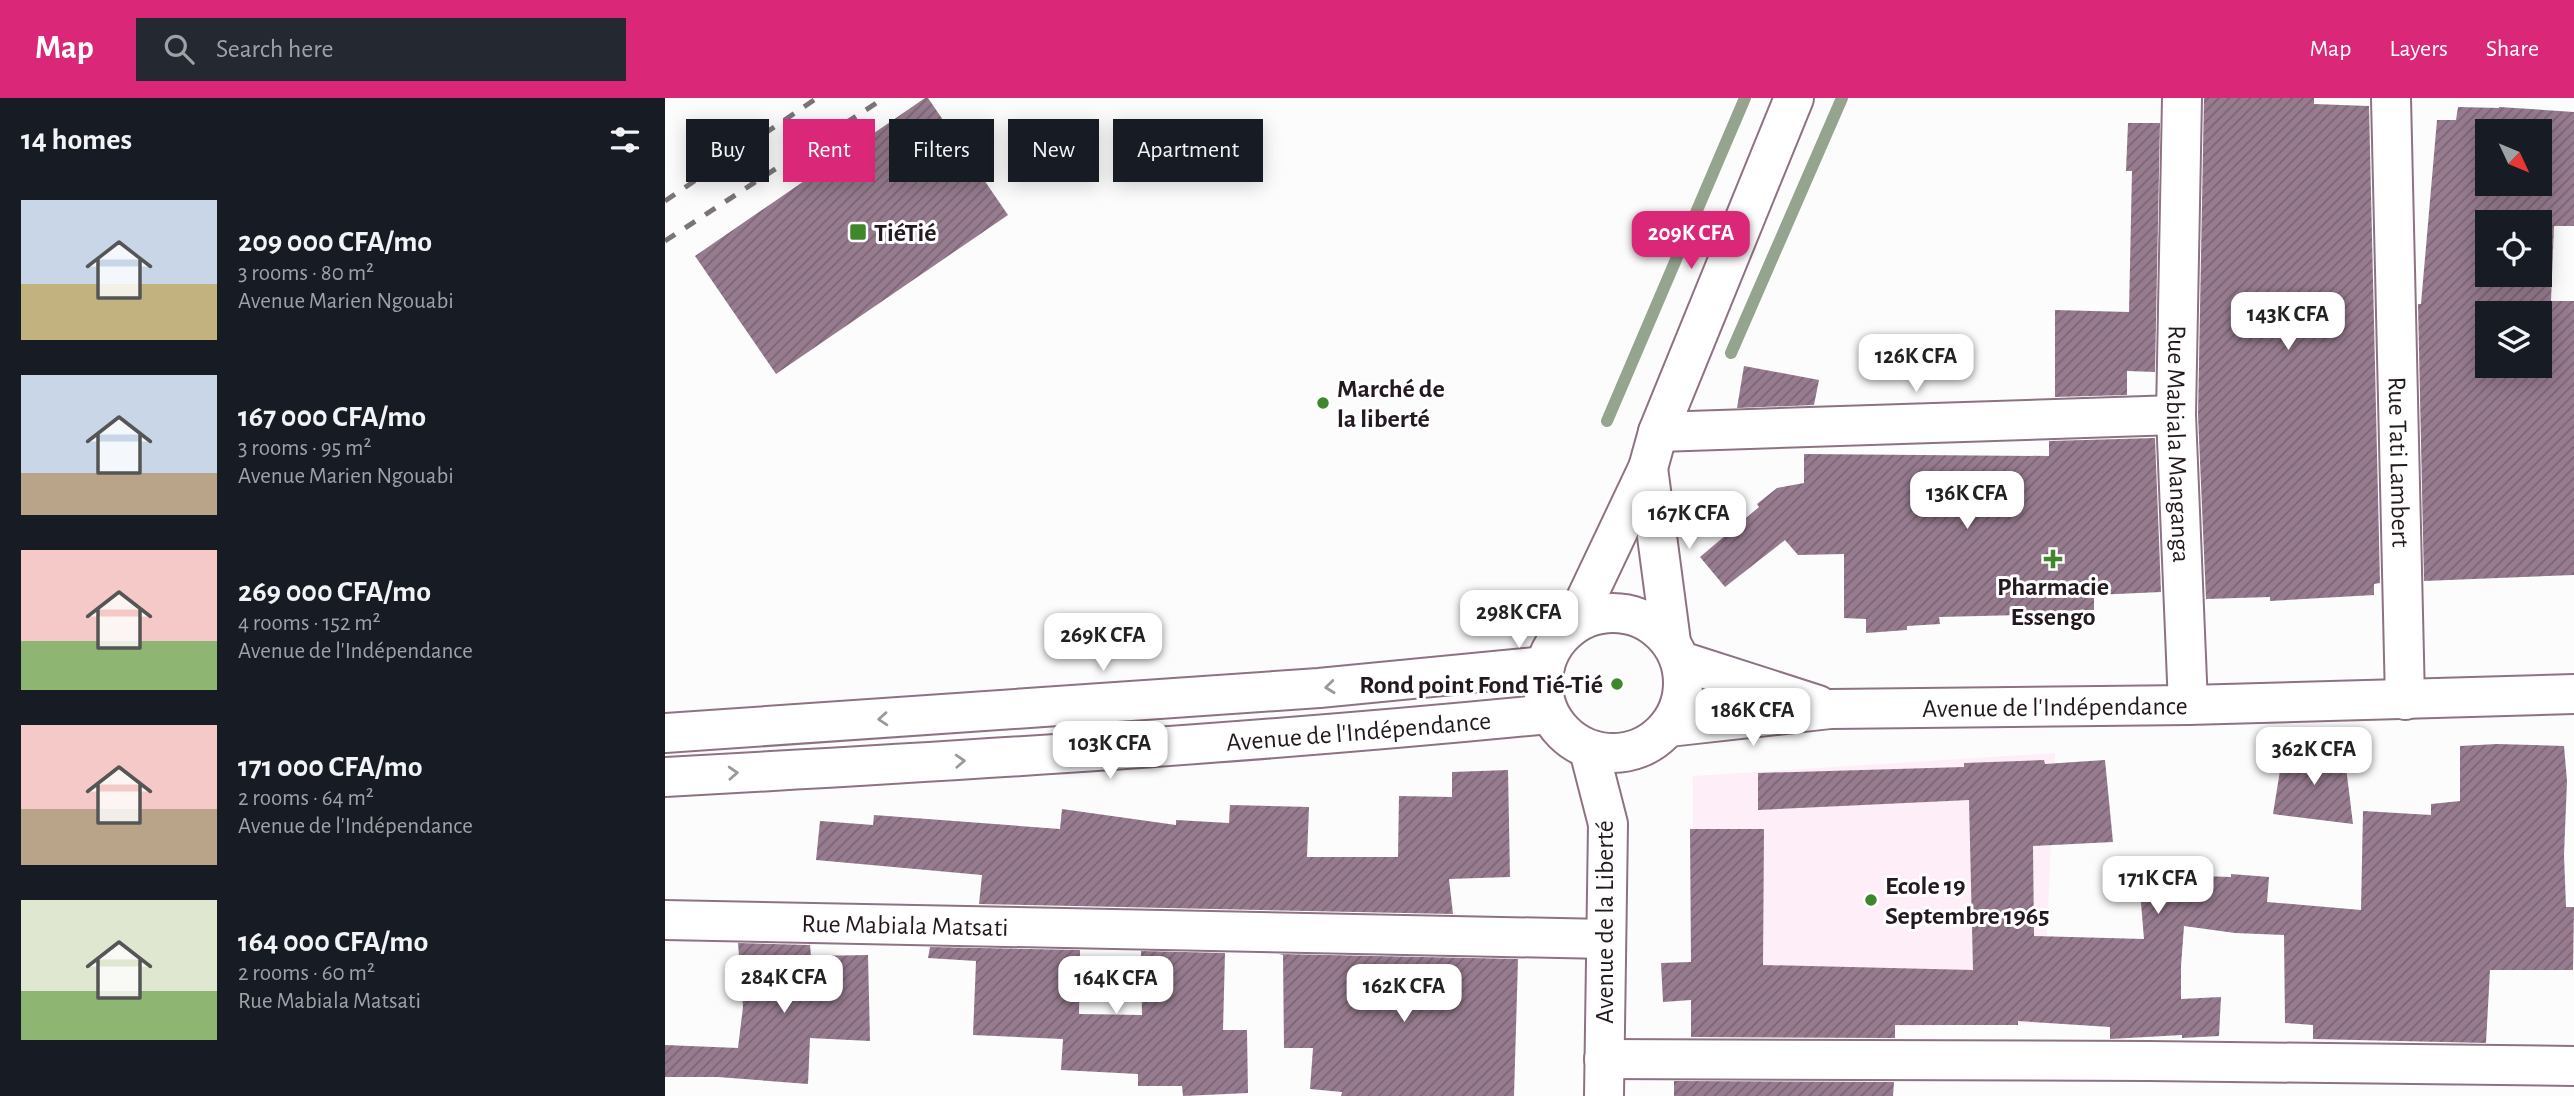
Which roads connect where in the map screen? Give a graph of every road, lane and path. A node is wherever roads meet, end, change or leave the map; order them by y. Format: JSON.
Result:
{"nodes":[{"id":1,"x":1794,"y":98,"type":"edge"},
{"id":2,"x":2182,"y":98,"type":"edge"},
{"id":3,"x":2391,"y":98,"type":"edge"},
{"id":4,"x":2176,"y":415,"type":"junction"},
{"id":5,"x":1653,"y":450,"type":"junction"},
{"id":6,"x":1574,"y":624,"type":"junction"},
{"id":7,"x":1676,"y":652,"type":"junction"},
{"id":8,"x":1545,"y":666,"type":"junction"},
{"id":9,"x":2574,"y":694,"type":"edge"},
{"id":10,"x":2405,"y":700,"type":"junction"},
{"id":11,"x":2188,"y":705,"type":"junction"},
{"id":12,"x":1830,"y":709,"type":"junction"},
{"id":13,"x":1549,"y":714,"type":"junction"},
{"id":14,"x":1669,"y":727,"type":"junction"},
{"id":15,"x":665,"y":733,"type":"edge"},
{"id":16,"x":1589,"y":750,"type":"junction"},
{"id":17,"x":1634,"y":751,"type":"junction"},
{"id":18,"x":665,"y":777,"type":"edge"},
{"id":19,"x":1608,"y":824,"type":"junction"},
{"id":20,"x":665,"y":920,"type":"edge"},
{"id":21,"x":1606,"y":939,"type":"junction"},
{"id":22,"x":2574,"y":1066,"type":"edge"},
{"id":23,"x":1604,"y":1078,"type":"edge"}],
"edges":[{"from":1,"to":5,"type":"street"},
{"from":2,"to":4,"type":"street","name":"Rue Mabiala Manganga"},
{"from":3,"to":10,"type":"street","name":"Rue Tati Lambert"},
{"from":4,"to":5,"type":"street"},
{"from":4,"to":11,"type":"street","name":"Rue Mabiala Manganga"},
{"from":5,"to":6,"type":"street"},
{"from":5,"to":7,"type":"street"},
{"from":6,"to":7,"type":"street"},
{"from":6,"to":8,"type":"street"},
{"from":7,"to":12,"type":"street","name":"Avenue de l'Indépendance"},
{"from":7,"to":14,"type":"street"},
{"from":8,"to":13,"type":"street"},
{"from":8,"to":15,"type":"street","name":"Avenue de l'Indépendance","one_way":true},
{"from":9,"to":10,"type":"street","name":"Avenue de l'Indépendance"},
{"from":10,"to":11,"type":"street","name":"Avenue de l'Indépendance"},
{"from":11,"to":12,"type":"street","name":"Avenue de l'Indépendance"},
{"from":12,"to":14,"type":"street","name":"Avenue de l'Indépendance"},
{"from":13,"to":16,"type":"street"},
{"from":18,"to":13,"type":"street","name":"Avenue de l'Indépendance","one_way":true},
{"from":14,"to":17,"type":"street"},
{"from":16,"to":17,"type":"street"},
{"from":16,"to":19,"type":"street","name":"Avenue de la Liberté"},
{"from":17,"to":19,"type":"street"},
{"from":19,"to":21,"type":"street","name":"Avenue de la Liberté"},
{"from":20,"to":21,"type":"street","name":"Rue Mabiala Matsati"},
{"from":21,"to":23,"type":"street","name":"Avenue de la Liberté"},
{"from":22,"to":23,"type":"street"}]}
